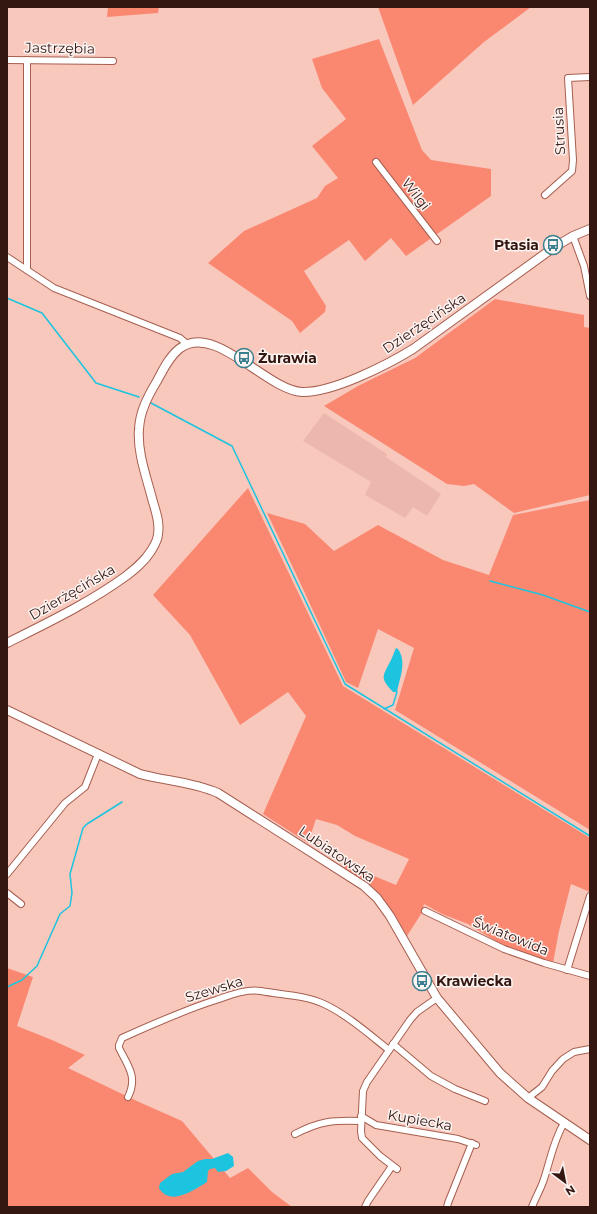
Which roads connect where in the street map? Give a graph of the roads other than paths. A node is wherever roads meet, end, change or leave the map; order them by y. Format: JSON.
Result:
{"nodes":[{"id":1,"x":7,"y":60,"type":"edge"},
{"id":2,"x":27,"y":60,"type":"junction"},
{"id":3,"x":113,"y":61,"type":"dead end"},
{"id":4,"x":590,"y":77,"type":"edge"},
{"id":5,"x":376,"y":162,"type":"dead end"},
{"id":6,"x":545,"y":195,"type":"dead end"},
{"id":7,"x":590,"y":229,"type":"edge"},
{"id":8,"x":573,"y":236,"type":"junction"},
{"id":9,"x":437,"y":241,"type":"dead end"},
{"id":10,"x":7,"y":256,"type":"edge"},
{"id":11,"x":27,"y":270,"type":"junction"},
{"id":12,"x":590,"y":296,"type":"edge"},
{"id":13,"x":188,"y":344,"type":"junction"},
{"id":14,"x":7,"y":643,"type":"edge"},
{"id":15,"x":7,"y":710,"type":"edge"},
{"id":16,"x":98,"y":754,"type":"junction"},
{"id":17,"x":7,"y":874,"type":"edge"},
{"id":18,"x":7,"y":893,"type":"edge"},
{"id":19,"x":590,"y":896,"type":"edge"},
{"id":20,"x":21,"y":904,"type":"dead end"},
{"id":21,"x":425,"y":911,"type":"dead end"},
{"id":22,"x":567,"y":970,"type":"junction"},
{"id":23,"x":590,"y":976,"type":"edge"},
{"id":24,"x":436,"y":998,"type":"junction"},
{"id":25,"x":393,"y":1044,"type":"junction"},
{"id":26,"x":590,"y":1049,"type":"edge"},
{"id":27,"x":389,"y":1050,"type":"junction"},
{"id":28,"x":128,"y":1097,"type":"dead end"},
{"id":29,"x":528,"y":1098,"type":"junction"},
{"id":30,"x":485,"y":1101,"type":"dead end"},
{"id":31,"x":361,"y":1118,"type":"junction"},
{"id":32,"x":564,"y":1123,"type":"junction"},
{"id":33,"x":295,"y":1134,"type":"dead end"},
{"id":34,"x":590,"y":1140,"type":"edge"},
{"id":35,"x":365,"y":1207,"type":"edge"},
{"id":36,"x":447,"y":1207,"type":"edge"},
{"id":37,"x":532,"y":1207,"type":"edge"}],
"edges":[{"from":1,"to":2,"type":"street","name":"Jastrzębia"},
{"from":2,"to":3,"type":"street","name":"Jastrzębia"},
{"from":2,"to":11,"type":"street"},
{"from":4,"to":6,"type":"street","name":"Strusia"},
{"from":5,"to":9,"type":"street","name":"Wilgi"},
{"from":7,"to":8,"type":"street","name":"Dzierżęcińska"},
{"from":8,"to":12,"type":"street"},
{"from":8,"to":13,"type":"street","name":"Dzierżęcińska"},
{"from":10,"to":11,"type":"street"},
{"from":11,"to":13,"type":"street"},
{"from":13,"to":14,"type":"street","name":"Dzierżęcińska"},
{"from":15,"to":16,"type":"street","name":"Lubiatowska"},
{"from":16,"to":17,"type":"street"},
{"from":16,"to":24,"type":"street","name":"Lubiatowska"},
{"from":18,"to":20,"type":"street"},
{"from":19,"to":22,"type":"street"},
{"from":21,"to":22,"type":"street","name":"Światowida"},
{"from":22,"to":23,"type":"street","name":"Światowida"},
{"from":24,"to":25,"type":"street"},
{"from":24,"to":29,"type":"street","name":"Lubiatowska"},
{"from":25,"to":27,"type":"street"},
{"from":25,"to":30,"type":"street"},
{"from":26,"to":29,"type":"street"},
{"from":27,"to":28,"type":"street","name":"Szewska"},
{"from":27,"to":31,"type":"street"},
{"from":29,"to":32,"type":"street","name":"Lubiatowska"},
{"from":31,"to":33,"type":"street","name":"Kupiecka"},
{"from":31,"to":35,"type":"street"},
{"from":31,"to":36,"type":"street","name":"Kupiecka"},
{"from":32,"to":34,"type":"street","name":"Lubiatowska"},
{"from":32,"to":37,"type":"street"}]}
